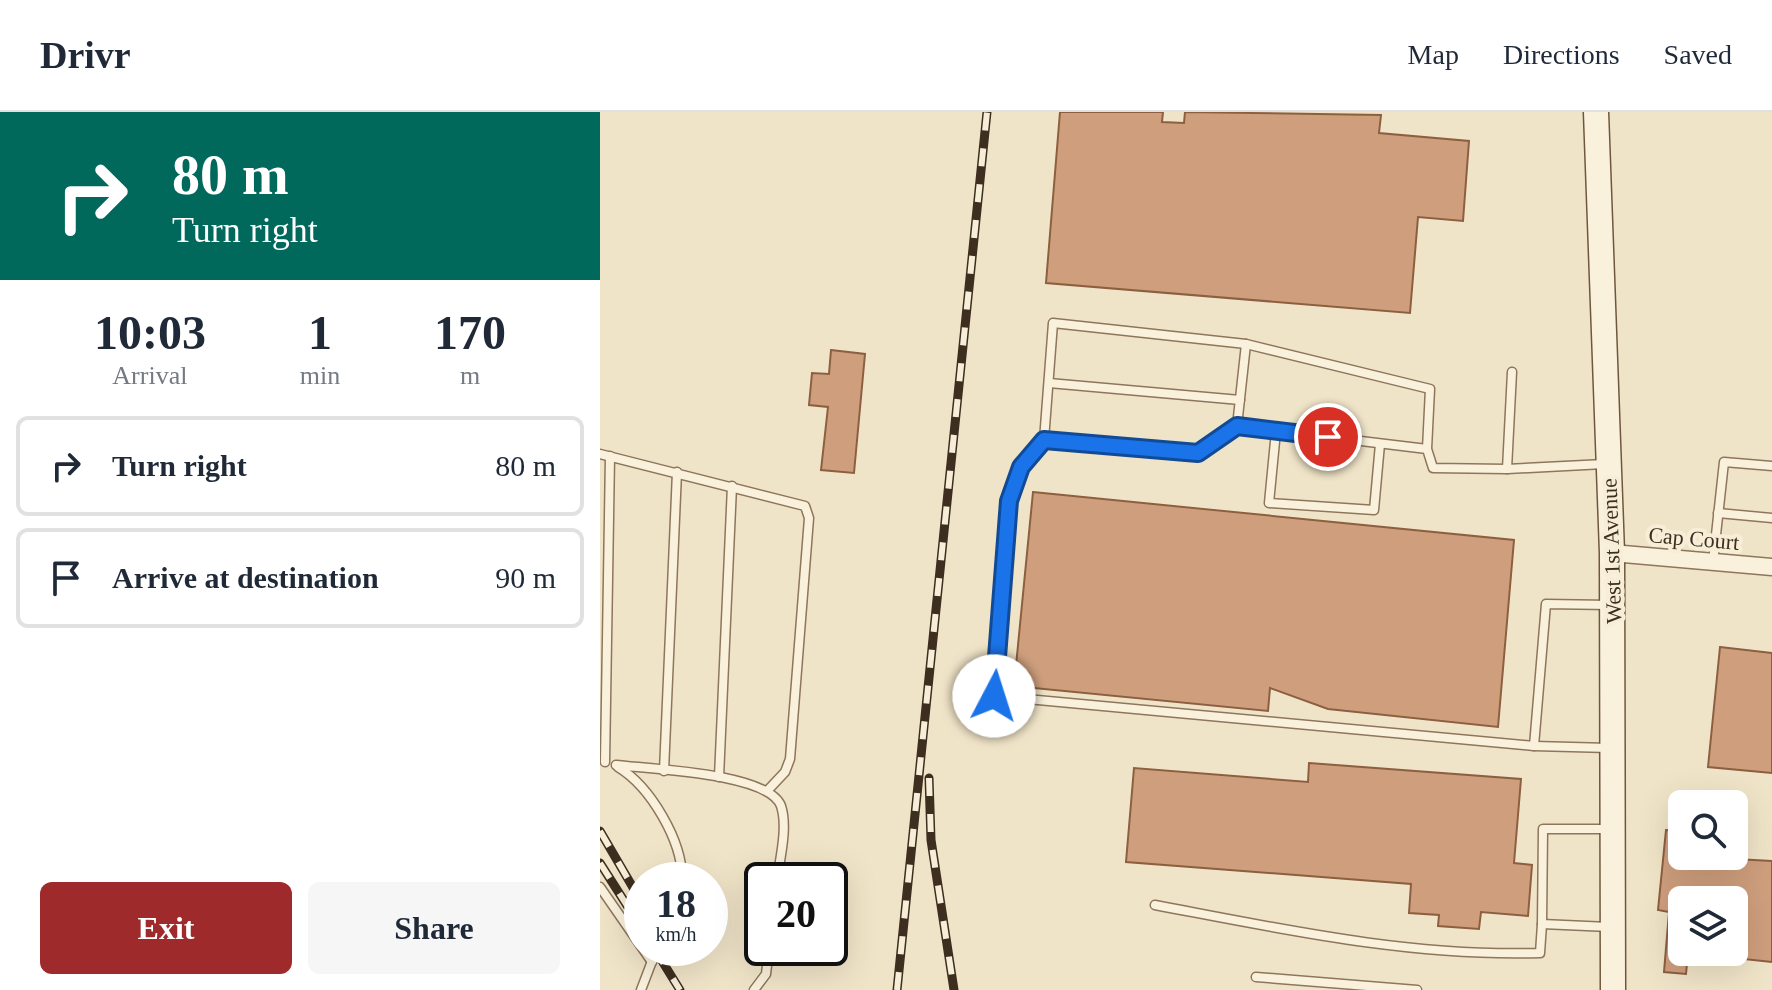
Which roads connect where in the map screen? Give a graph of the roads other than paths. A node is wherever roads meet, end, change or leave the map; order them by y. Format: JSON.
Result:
{"nodes":[{"id":1,"x":1596,"y":112,"type":"edge"},
{"id":2,"x":1246,"y":344,"type":"junction"},
{"id":3,"x":1512,"y":372,"type":"dead end"},
{"id":4,"x":1049,"y":383,"type":"junction"},
{"id":5,"x":1240,"y":400,"type":"junction"},
{"id":6,"x":1237,"y":426,"type":"junction"},
{"id":7,"x":1276,"y":431,"type":"junction"},
{"id":8,"x":1044,"y":440,"type":"junction"},
{"id":9,"x":1380,"y":444,"type":"junction"},
{"id":10,"x":1427,"y":449,"type":"junction"},
{"id":11,"x":600,"y":454,"type":"edge"},
{"id":12,"x":610,"y":456,"type":"junction"},
{"id":13,"x":1609,"y":464,"type":"junction"},
{"id":14,"x":1772,"y":466,"type":"edge"},
{"id":15,"x":1507,"y":469,"type":"junction"},
{"id":16,"x":677,"y":472,"type":"junction"},
{"id":17,"x":732,"y":486,"type":"junction"},
{"id":18,"x":1718,"y":513,"type":"junction"},
{"id":19,"x":1772,"y":518,"type":"edge"},
{"id":20,"x":1612,"y":553,"type":"junction"},
{"id":21,"x":1713,"y":562,"type":"junction"},
{"id":22,"x":1772,"y":567,"type":"edge"},
{"id":23,"x":1613,"y":605,"type":"junction"},
{"id":24,"x":1534,"y":746,"type":"junction"},
{"id":25,"x":1614,"y":749,"type":"junction"},
{"id":26,"x":603,"y":761,"type":"edge"},
{"id":27,"x":616,"y":765,"type":"junction"},
{"id":28,"x":664,"y":771,"type":"junction"},
{"id":29,"x":719,"y":777,"type":"junction"},
{"id":30,"x":768,"y":790,"type":"junction"},
{"id":31,"x":1614,"y":829,"type":"junction"},
{"id":32,"x":682,"y":862,"type":"edge"},
{"id":33,"x":778,"y":862,"type":"edge"},
{"id":34,"x":600,"y":887,"type":"edge"},
{"id":35,"x":1155,"y":905,"type":"dead end"},
{"id":36,"x":624,"y":922,"type":"edge"},
{"id":37,"x":1542,"y":924,"type":"junction"},
{"id":38,"x":1613,"y":927,"type":"junction"},
{"id":39,"x":650,"y":966,"type":"edge"},
{"id":40,"x":767,"y":966,"type":"edge"},
{"id":41,"x":1256,"y":977,"type":"dead end"},
{"id":42,"x":641,"y":990,"type":"edge"},
{"id":43,"x":754,"y":990,"type":"edge"},
{"id":44,"x":1417,"y":990,"type":"edge"},
{"id":45,"x":1613,"y":990,"type":"edge"}],
"edges":[{"from":1,"to":13,"type":"street","name":"West 1st Avenue"},
{"from":2,"to":4,"type":"lane"},
{"from":2,"to":5,"type":"lane"},
{"from":2,"to":10,"type":"lane"},
{"from":3,"to":15,"type":"lane"},
{"from":4,"to":5,"type":"lane"},
{"from":4,"to":8,"type":"lane"},
{"from":5,"to":6,"type":"lane"},
{"from":6,"to":7,"type":"lane"},
{"from":6,"to":8,"type":"lane"},
{"from":7,"to":9,"type":"lane"},
{"from":7,"to":9,"type":"lane"},
{"from":8,"to":24,"type":"lane"},
{"from":9,"to":10,"type":"lane"},
{"from":10,"to":15,"type":"lane"},
{"from":11,"to":12,"type":"lane"},
{"from":12,"to":16,"type":"lane"},
{"from":12,"to":26,"type":"lane"},
{"from":13,"to":15,"type":"lane"},
{"from":13,"to":20,"type":"street","name":"West 1st Avenue"},
{"from":14,"to":18,"type":"lane"},
{"from":16,"to":17,"type":"lane"},
{"from":16,"to":28,"type":"lane"},
{"from":17,"to":29,"type":"lane"},
{"from":17,"to":30,"type":"lane"},
{"from":18,"to":19,"type":"lane"},
{"from":18,"to":21,"type":"lane"},
{"from":20,"to":21,"type":"street","name":"Cap Court"},
{"from":20,"to":23,"type":"street","name":"West 1st Avenue"},
{"from":21,"to":22,"type":"street","name":"Cap Court"},
{"from":23,"to":24,"type":"lane"},
{"from":23,"to":25,"type":"street","name":"West 1st Avenue"},
{"from":24,"to":25,"type":"lane"},
{"from":25,"to":31,"type":"street","name":"West 1st Avenue"},
{"from":26,"to":27,"type":"lane"},
{"from":27,"to":28,"type":"lane"},
{"from":27,"to":32,"type":"lane"},
{"from":28,"to":29,"type":"lane"},
{"from":29,"to":30,"type":"lane"},
{"from":30,"to":33,"type":"lane"},
{"from":31,"to":37,"type":"lane"},
{"from":31,"to":38,"type":"street","name":"West 1st Avenue"},
{"from":34,"to":36,"type":"lane"},
{"from":35,"to":37,"type":"lane"},
{"from":37,"to":38,"type":"lane"},
{"from":38,"to":45,"type":"street","name":"West 1st Avenue"},
{"from":39,"to":42,"type":"lane"},
{"from":40,"to":43,"type":"lane"},
{"from":41,"to":44,"type":"lane"}]}
